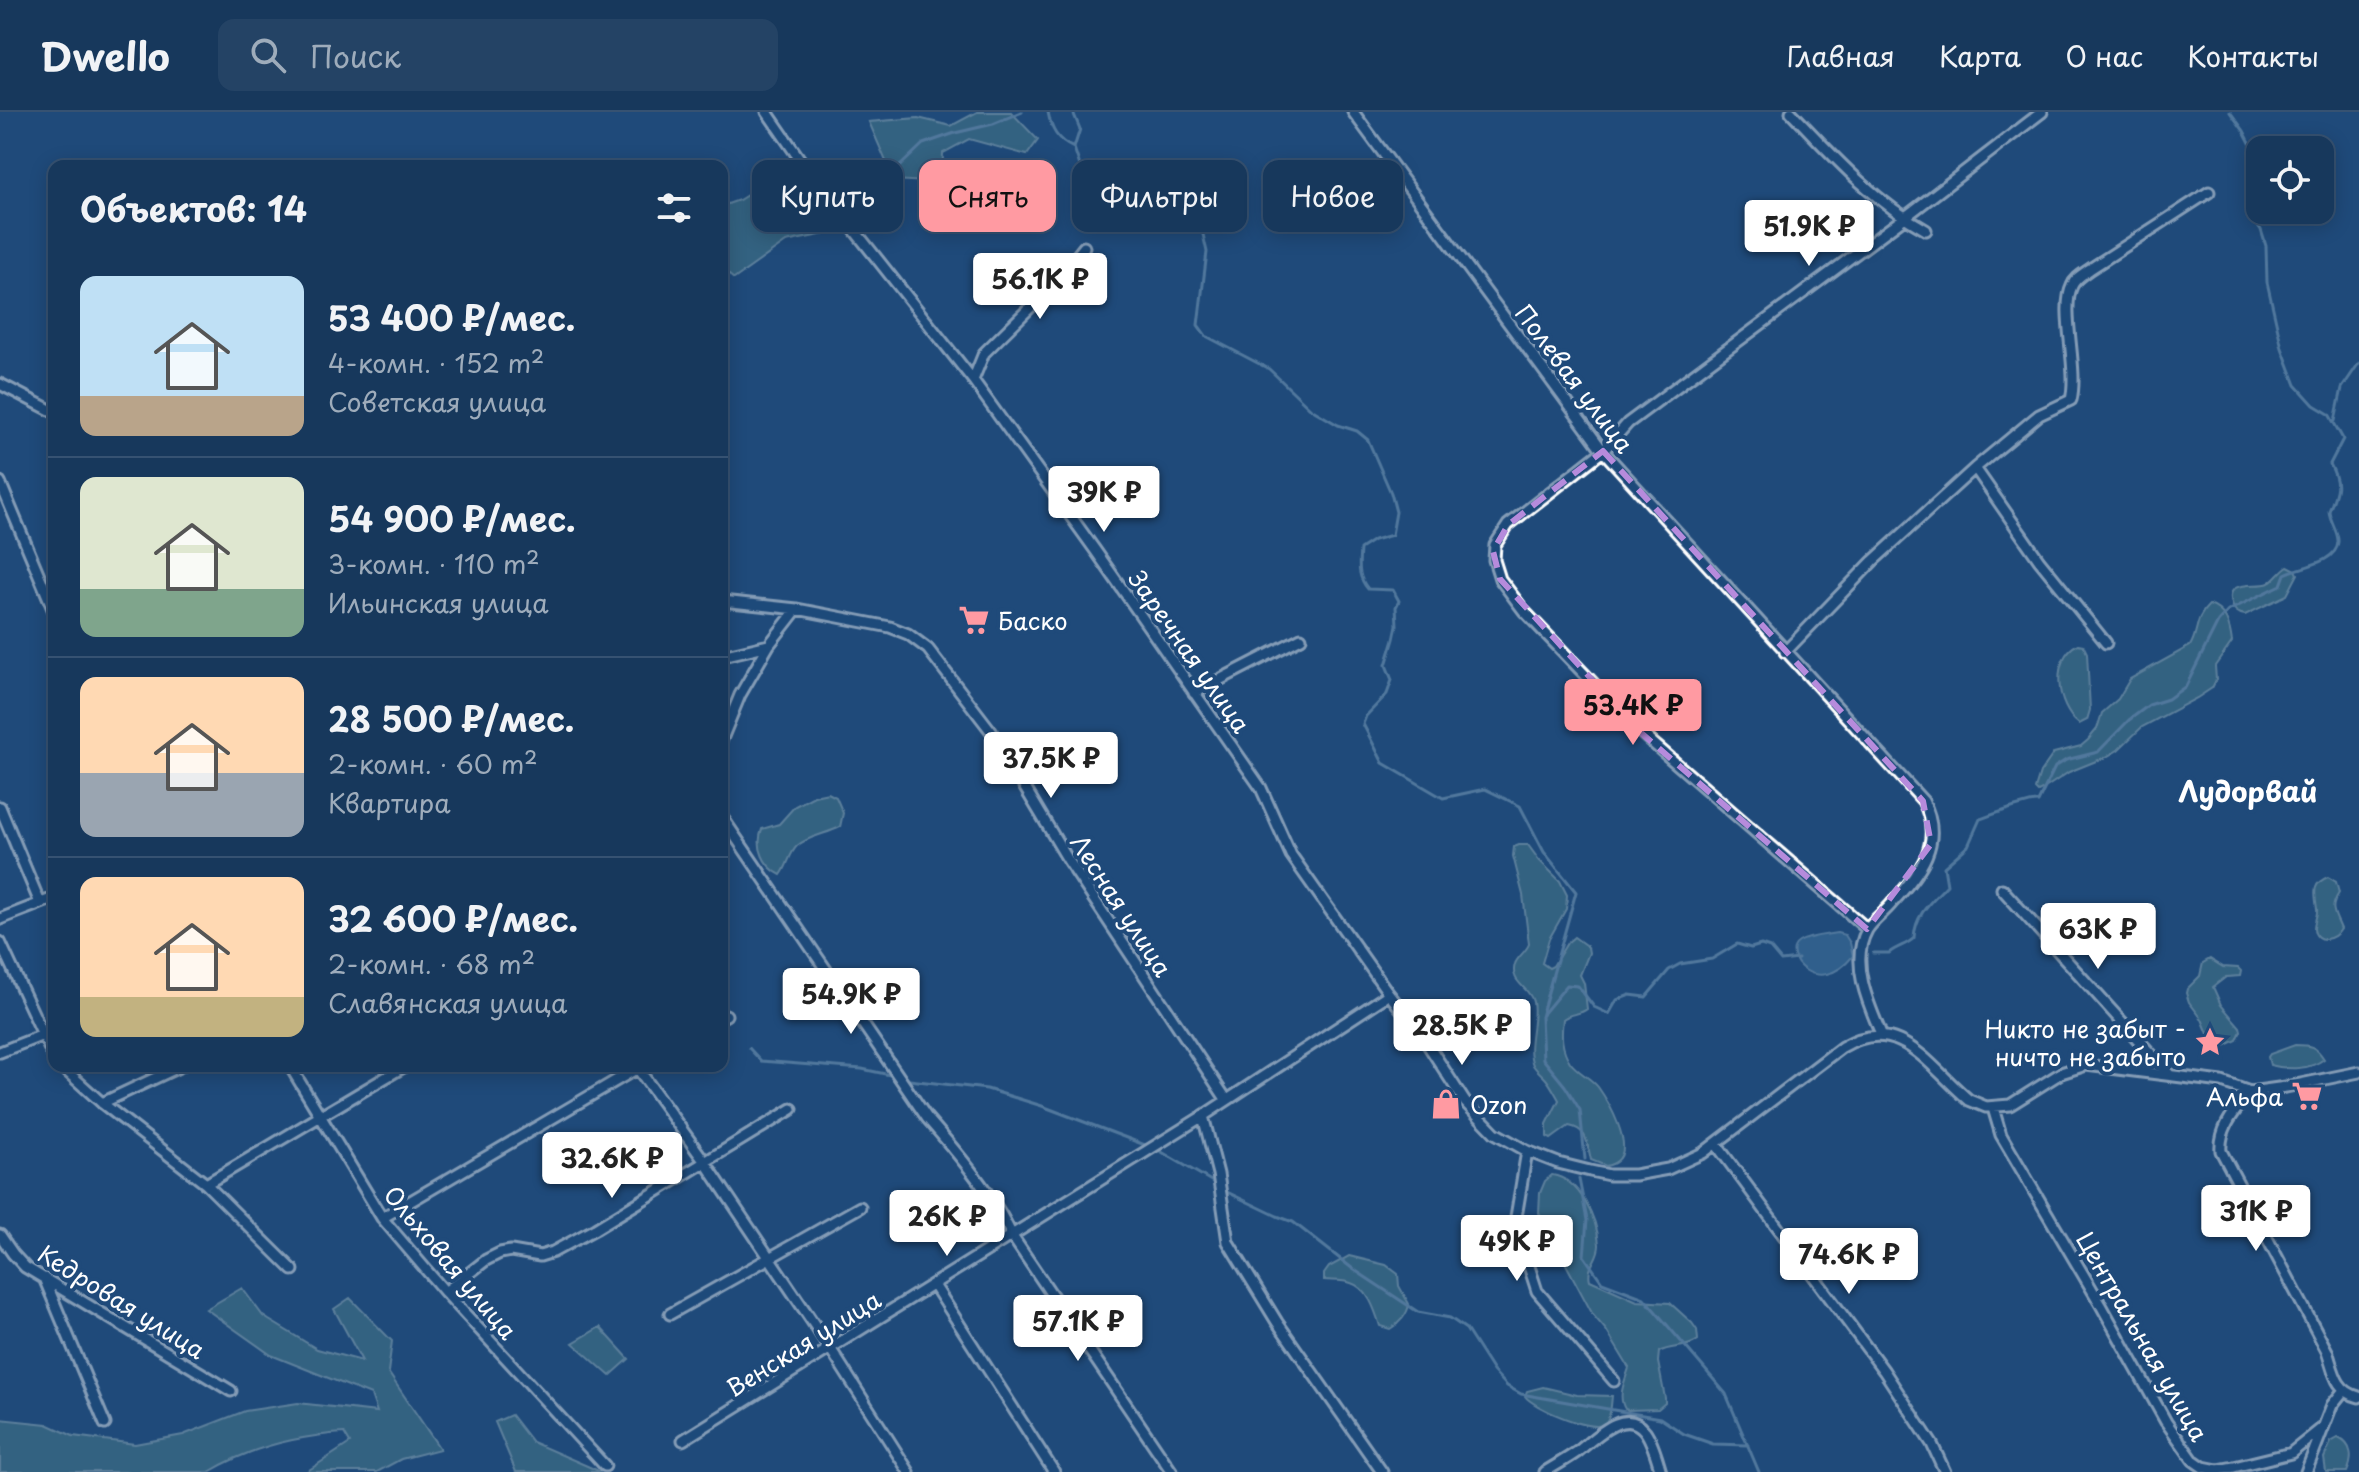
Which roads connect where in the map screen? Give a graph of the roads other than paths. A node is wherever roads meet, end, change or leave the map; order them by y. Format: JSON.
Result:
{"nodes":[{"id":1,"x":767,"y":112,"type":"edge"},
{"id":2,"x":1353,"y":112,"type":"edge"},
{"id":3,"x":1791,"y":112,"type":"edge"},
{"id":4,"x":2042,"y":112,"type":"edge"},
{"id":5,"x":2209,"y":192,"type":"dead end"},
{"id":6,"x":1904,"y":218,"type":"junction"},
{"id":7,"x":1926,"y":230,"type":"dead end"},
{"id":8,"x":1084,"y":247,"type":"dead end"},
{"id":9,"x":973,"y":380,"type":"junction"},
{"id":10,"x":0,"y":384,"type":"edge"},
{"id":11,"x":48,"y":409,"type":"edge"},
{"id":12,"x":1603,"y":451,"type":"junction"},
{"id":13,"x":1975,"y":468,"type":"junction"},
{"id":14,"x":0,"y":482,"type":"edge"},
{"id":15,"x":48,"y":597,"type":"edge"},
{"id":16,"x":728,"y":602,"type":"edge"},
{"id":17,"x":797,"y":609,"type":"junction"},
{"id":18,"x":1301,"y":638,"type":"dead end"},
{"id":19,"x":2106,"y":643,"type":"dead end"},
{"id":20,"x":769,"y":645,"type":"junction"},
{"id":21,"x":1785,"y":652,"type":"junction"},
{"id":22,"x":728,"y":655,"type":"edge"},
{"id":23,"x":1194,"y":693,"type":"junction"},
{"id":24,"x":728,"y":724,"type":"edge"},
{"id":25,"x":0,"y":807,"type":"edge"},
{"id":26,"x":728,"y":826,"type":"edge"},
{"id":27,"x":2002,"y":889,"type":"dead end"},
{"id":28,"x":48,"y":900,"type":"edge"},
{"id":29,"x":40,"y":903,"type":"junction"},
{"id":30,"x":0,"y":919,"type":"edge"},
{"id":31,"x":1867,"y":929,"type":"junction"},
{"id":32,"x":0,"y":942,"type":"edge"},
{"id":33,"x":1389,"y":994,"type":"junction"},
{"id":34,"x":43,"y":1035,"type":"junction"},
{"id":35,"x":1882,"y":1036,"type":"junction"},
{"id":36,"x":48,"y":1045,"type":"edge"},
{"id":37,"x":0,"y":1052,"type":"edge"},
{"id":38,"x":68,"y":1072,"type":"edge"},
{"id":39,"x":158,"y":1072,"type":"edge"},
{"id":40,"x":294,"y":1072,"type":"edge"},
{"id":41,"x":395,"y":1072,"type":"edge"},
{"id":42,"x":630,"y":1072,"type":"edge"},
{"id":43,"x":642,"y":1072,"type":"edge"},
{"id":44,"x":2359,"y":1072,"type":"edge"},
{"id":45,"x":2169,"y":1074,"type":"junction"},
{"id":46,"x":2250,"y":1092,"type":"junction"},
{"id":47,"x":1226,"y":1099,"type":"junction"},
{"id":48,"x":102,"y":1103,"type":"junction"},
{"id":49,"x":1993,"y":1108,"type":"junction"},
{"id":50,"x":792,"y":1109,"type":"dead end"},
{"id":51,"x":320,"y":1116,"type":"junction"},
{"id":52,"x":1203,"y":1116,"type":"junction"},
{"id":53,"x":1716,"y":1144,"type":"junction"},
{"id":54,"x":1527,"y":1151,"type":"junction"},
{"id":55,"x":705,"y":1162,"type":"junction"},
{"id":56,"x":206,"y":1184,"type":"junction"},
{"id":57,"x":860,"y":1207,"type":"dead end"},
{"id":58,"x":382,"y":1218,"type":"junction"},
{"id":59,"x":0,"y":1235,"type":"edge"},
{"id":60,"x":1012,"y":1236,"type":"junction"},
{"id":61,"x":769,"y":1257,"type":"junction"},
{"id":62,"x":293,"y":1270,"type":"dead end"},
{"id":63,"x":44,"y":1278,"type":"junction"},
{"id":64,"x":934,"y":1285,"type":"junction"},
{"id":65,"x":445,"y":1292,"type":"junction"},
{"id":66,"x":670,"y":1314,"type":"dead end"},
{"id":67,"x":830,"y":1348,"type":"junction"},
{"id":68,"x":1614,"y":1381,"type":"dead end"},
{"id":69,"x":2344,"y":1390,"type":"junction"},
{"id":70,"x":231,"y":1391,"type":"dead end"},
{"id":71,"x":2359,"y":1397,"type":"edge"},
{"id":72,"x":105,"y":1424,"type":"dead end"},
{"id":73,"x":2321,"y":1429,"type":"junction"},
{"id":74,"x":683,"y":1440,"type":"dead end"},
{"id":75,"x":605,"y":1466,"type":"dead end"},
{"id":76,"x":909,"y":1472,"type":"edge"},
{"id":77,"x":1054,"y":1472,"type":"edge"},
{"id":78,"x":1172,"y":1472,"type":"edge"},
{"id":79,"x":1382,"y":1472,"type":"edge"},
{"id":80,"x":1545,"y":1472,"type":"edge"},
{"id":81,"x":1661,"y":1472,"type":"edge"},
{"id":82,"x":1945,"y":1472,"type":"edge"},
{"id":83,"x":2306,"y":1472,"type":"edge"}],
"edges":[{"from":1,"to":9,"type":"street","name":"Заречная улица"},
{"from":2,"to":12,"type":"street","name":"Полевая улица"},
{"from":3,"to":6,"type":"street"},
{"from":4,"to":6,"type":"street"},
{"from":5,"to":13,"type":"street"},
{"from":6,"to":7,"type":"street"},
{"from":6,"to":12,"type":"street"},
{"from":8,"to":9,"type":"street"},
{"from":9,"to":23,"type":"street","name":"Заречная улица"},
{"from":10,"to":11,"type":"street"},
{"from":12,"to":21,"type":"street","name":"Полевая улица"},
{"from":12,"to":31,"type":"street"},
{"from":13,"to":19,"type":"street"},
{"from":13,"to":21,"type":"street"},
{"from":14,"to":15,"type":"street"},
{"from":16,"to":17,"type":"street","name":"Лесная улица"},
{"from":17,"to":20,"type":"street"},
{"from":17,"to":47,"type":"street","name":"Лесная улица"},
{"from":18,"to":23,"type":"street"},
{"from":20,"to":22,"type":"street"},
{"from":20,"to":24,"type":"street"},
{"from":21,"to":31,"type":"street","name":"Полевая улица"},
{"from":23,"to":33,"type":"street","name":"Заречная улица"},
{"from":25,"to":29,"type":"street"},
{"from":26,"to":60,"type":"street"},
{"from":27,"to":45,"type":"street"},
{"from":28,"to":29,"type":"street"},
{"from":29,"to":30,"type":"street"},
{"from":31,"to":35,"type":"street"},
{"from":32,"to":34,"type":"street"},
{"from":33,"to":47,"type":"street","name":"Венская улица"},
{"from":33,"to":54,"type":"street","name":"Заречная улица"},
{"from":34,"to":36,"type":"street"},
{"from":34,"to":37,"type":"street"},
{"from":35,"to":49,"type":"street"},
{"from":35,"to":53,"type":"street"},
{"from":38,"to":48,"type":"street"},
{"from":39,"to":48,"type":"street"},
{"from":40,"to":51,"type":"street","name":"Ольховая улица"},
{"from":41,"to":51,"type":"street"},
{"from":42,"to":58,"type":"street"},
{"from":43,"to":55,"type":"street"},
{"from":44,"to":46,"type":"street"},
{"from":45,"to":46,"type":"street"},
{"from":45,"to":49,"type":"street"},
{"from":46,"to":69,"type":"street"},
{"from":47,"to":52,"type":"street","name":"Венская улица"},
{"from":48,"to":56,"type":"street"},
{"from":49,"to":73,"type":"street","name":"Центральная улица"},
{"from":50,"to":55,"type":"street"},
{"from":51,"to":56,"type":"street"},
{"from":51,"to":58,"type":"street","name":"Ольховая улица"},
{"from":52,"to":60,"type":"street","name":"Венская улица"},
{"from":52,"to":79,"type":"street"},
{"from":53,"to":54,"type":"street","name":"Заречная улица"},
{"from":53,"to":82,"type":"street"},
{"from":54,"to":68,"type":"street"},
{"from":55,"to":61,"type":"street"},
{"from":55,"to":65,"type":"street"},
{"from":56,"to":62,"type":"street"},
{"from":57,"to":61,"type":"street"},
{"from":58,"to":65,"type":"street","name":"Ольховая улица"},
{"from":59,"to":63,"type":"street","name":"Кедровая улица"},
{"from":60,"to":64,"type":"street","name":"Венская улица"},
{"from":60,"to":78,"type":"street"},
{"from":61,"to":66,"type":"street"},
{"from":61,"to":67,"type":"street"},
{"from":63,"to":70,"type":"street","name":"Кедровая улица"},
{"from":63,"to":72,"type":"street"},
{"from":64,"to":67,"type":"street","name":"Венская улица"},
{"from":64,"to":77,"type":"street"},
{"from":65,"to":75,"type":"street","name":"Ольховая улица"},
{"from":67,"to":74,"type":"street","name":"Венская улица"},
{"from":67,"to":76,"type":"street"},
{"from":69,"to":71,"type":"street"},
{"from":69,"to":73,"type":"street"},
{"from":73,"to":83,"type":"street"},
{"from":80,"to":81,"type":"street"}]}
